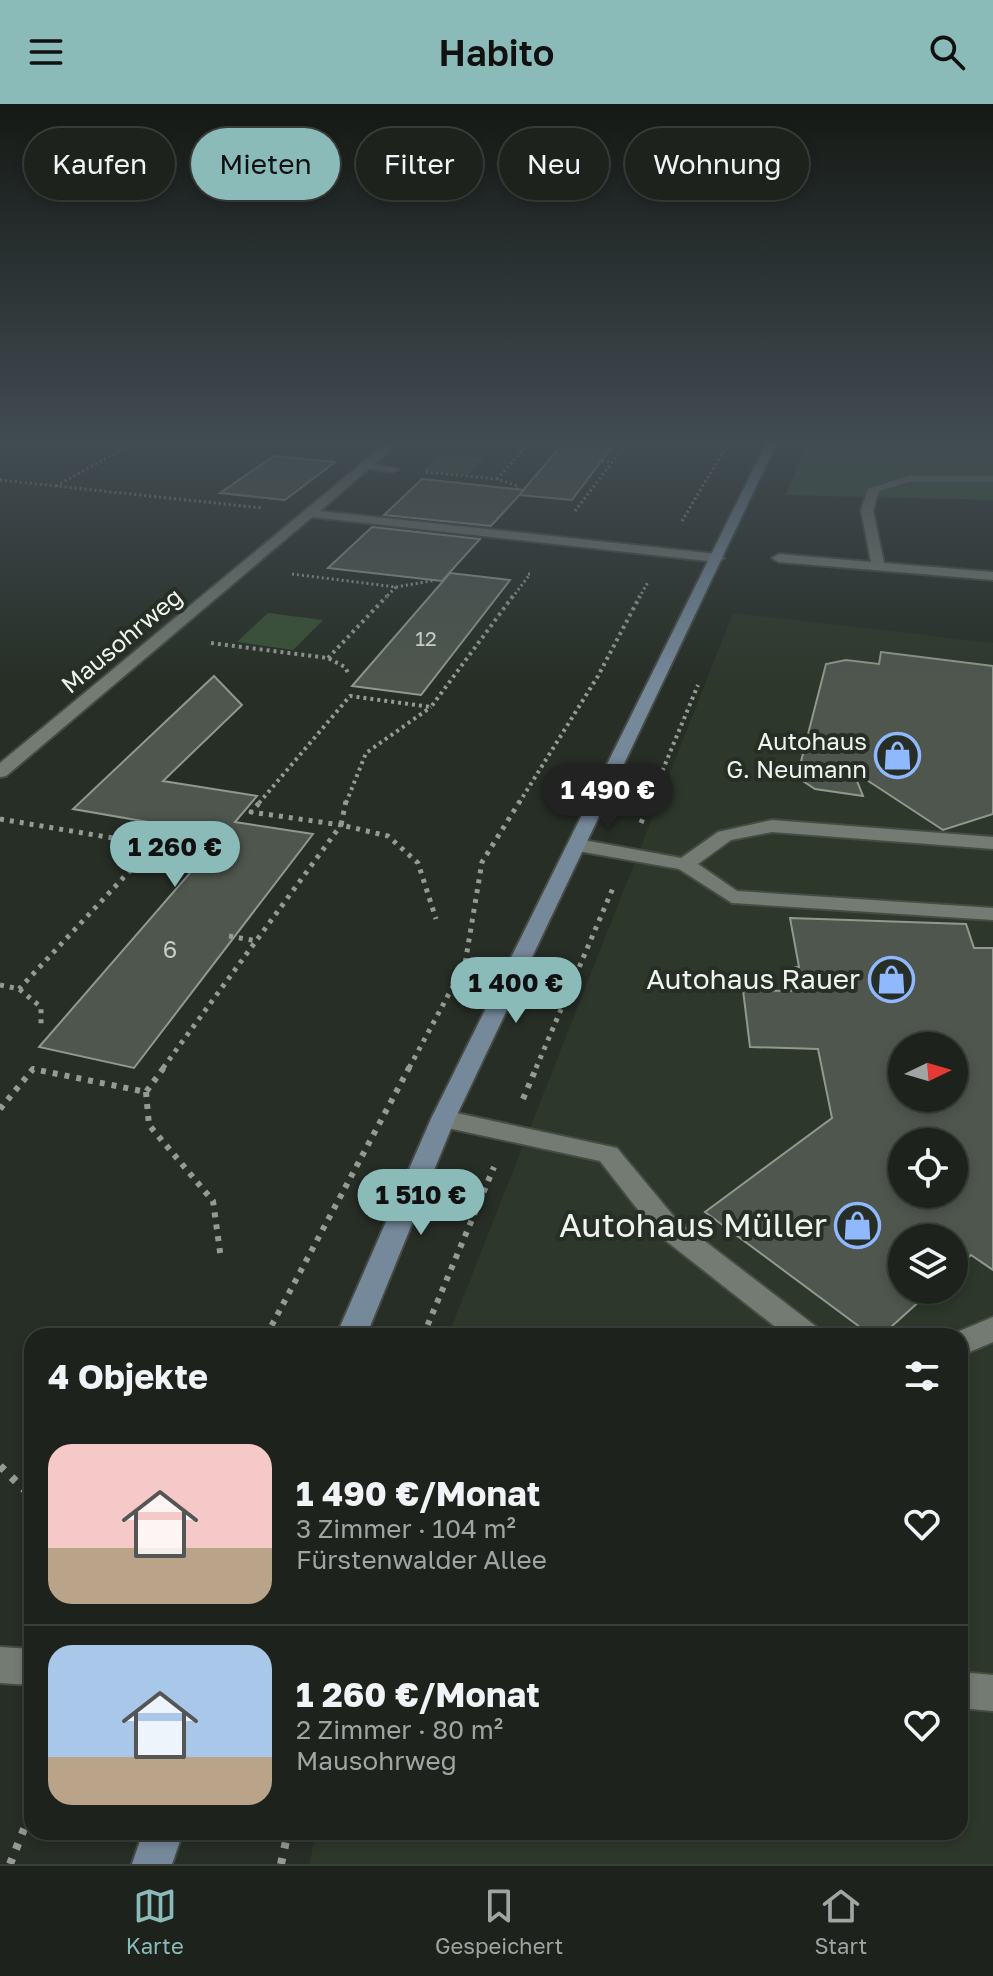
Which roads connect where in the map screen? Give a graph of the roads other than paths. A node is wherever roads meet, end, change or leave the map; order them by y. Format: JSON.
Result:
{"nodes":[{"id":1,"x":298,"y":522,"type":"edge"},
{"id":2,"x":392,"y":522,"type":"edge"},
{"id":3,"x":734,"y":522,"type":"edge"},
{"id":4,"x":869,"y":522,"type":"edge"},
{"id":5,"x":717,"y":558,"type":"junction"},
{"id":6,"x":779,"y":558,"type":"dead end"},
{"id":7,"x":878,"y":565,"type":"junction"},
{"id":8,"x":993,"y":576,"type":"edge"},
{"id":9,"x":0,"y":772,"type":"edge"},
{"id":10,"x":993,"y":843,"type":"edge"},
{"id":11,"x":578,"y":845,"type":"junction"},
{"id":12,"x":685,"y":864,"type":"junction"},
{"id":13,"x":993,"y":914,"type":"edge"},
{"id":14,"x":443,"y":1119,"type":"junction"},
{"id":15,"x":354,"y":1328,"type":"edge"},
{"id":16,"x":798,"y":1328,"type":"edge"},
{"id":17,"x":993,"y":1329,"type":"edge"},
{"id":18,"x":968,"y":1340,"type":"edge"},
{"id":19,"x":0,"y":1665,"type":"edge"},
{"id":20,"x":24,"y":1666,"type":"edge"},
{"id":21,"x":968,"y":1691,"type":"edge"},
{"id":22,"x":993,"y":1693,"type":"edge"},
{"id":23,"x":160,"y":1840,"type":"edge"},
{"id":24,"x":152,"y":1864,"type":"edge"}],
"edges":[{"from":1,"to":9,"type":"street","name":"Mausohrweg"},
{"from":2,"to":5,"type":"street"},
{"from":3,"to":5,"type":"main road"},
{"from":4,"to":7,"type":"street"},
{"from":5,"to":11,"type":"main road"},
{"from":6,"to":7,"type":"street"},
{"from":7,"to":8,"type":"street"},
{"from":10,"to":12,"type":"street"},
{"from":11,"to":12,"type":"street"},
{"from":11,"to":14,"type":"main road"},
{"from":12,"to":13,"type":"street"},
{"from":14,"to":15,"type":"main road"},
{"from":14,"to":16,"type":"street"},
{"from":17,"to":18,"type":"street"},
{"from":19,"to":20,"type":"street"},
{"from":21,"to":22,"type":"street"},
{"from":23,"to":24,"type":"main road"}]}
